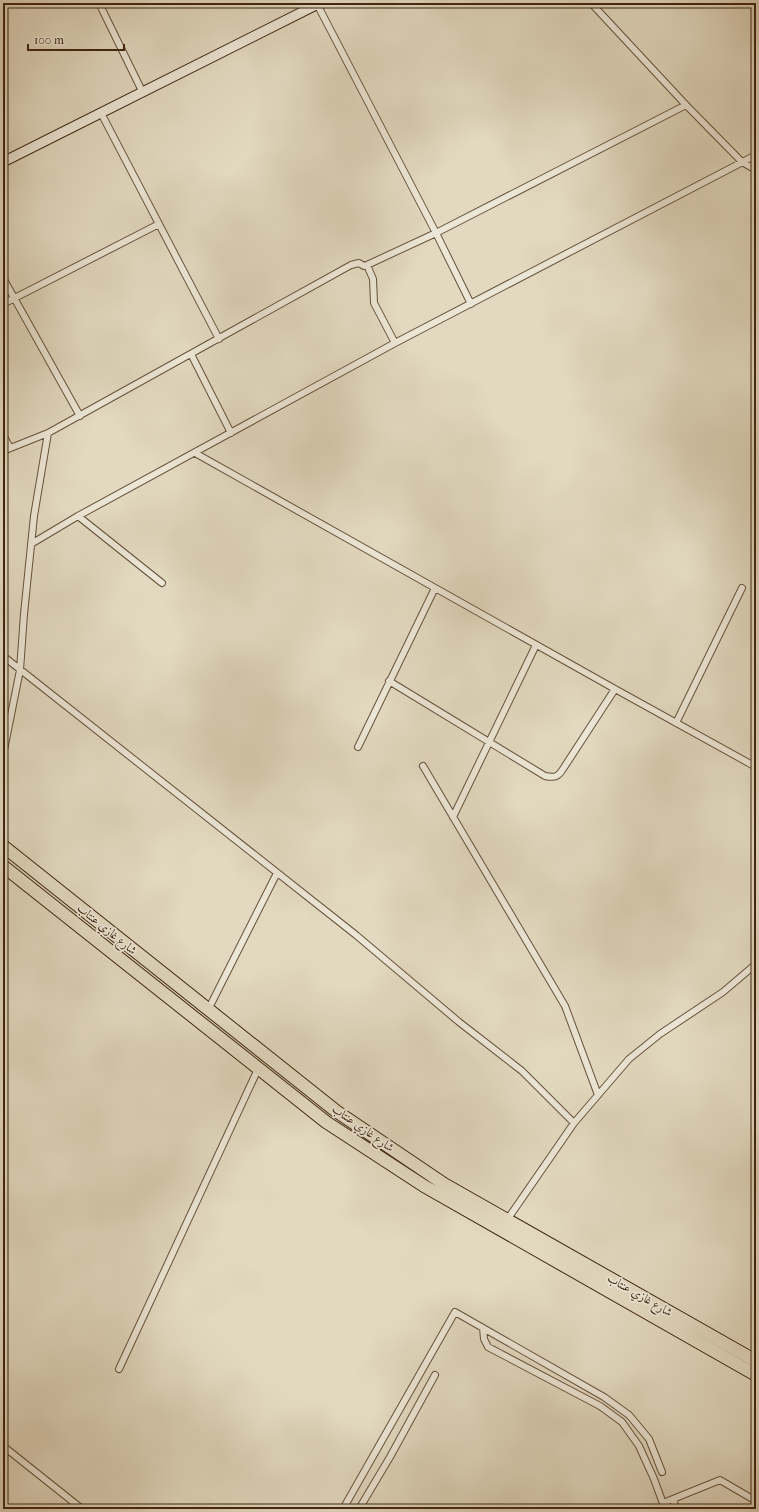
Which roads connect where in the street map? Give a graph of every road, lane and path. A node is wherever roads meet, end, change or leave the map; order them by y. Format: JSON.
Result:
{"nodes":[{"id":1,"x":99,"y":3,"type":"edge"},
{"id":2,"x":591,"y":3,"type":"edge"},
{"id":3,"x":318,"y":4,"type":"edge"},
{"id":4,"x":142,"y":92,"type":"junction"},
{"id":5,"x":686,"y":105,"type":"junction"},
{"id":6,"x":101,"y":113,"type":"junction"},
{"id":7,"x":756,"y":155,"type":"edge"},
{"id":8,"x":3,"y":162,"type":"edge"},
{"id":9,"x":742,"y":162,"type":"junction"},
{"id":10,"x":756,"y":170,"type":"edge"},
{"id":11,"x":159,"y":224,"type":"junction"},
{"id":12,"x":436,"y":233,"type":"junction"},
{"id":13,"x":367,"y":266,"type":"junction"},
{"id":14,"x":3,"y":278,"type":"edge"},
{"id":15,"x":14,"y":298,"type":"junction"},
{"id":16,"x":3,"y":304,"type":"edge"},
{"id":17,"x":471,"y":304,"type":"junction"},
{"id":18,"x":219,"y":339,"type":"junction"},
{"id":19,"x":395,"y":343,"type":"junction"},
{"id":20,"x":191,"y":354,"type":"junction"},
{"id":21,"x":80,"y":416,"type":"junction"},
{"id":22,"x":48,"y":433,"type":"junction"},
{"id":23,"x":231,"y":433,"type":"junction"},
{"id":24,"x":3,"y":435,"type":"edge"},
{"id":25,"x":10,"y":448,"type":"junction"},
{"id":26,"x":3,"y":451,"type":"edge"},
{"id":27,"x":195,"y":453,"type":"junction"},
{"id":28,"x":78,"y":516,"type":"junction"},
{"id":29,"x":31,"y":544,"type":"junction"},
{"id":30,"x":162,"y":583,"type":"dead end"},
{"id":31,"x":434,"y":588,"type":"junction"},
{"id":32,"x":742,"y":588,"type":"dead end"},
{"id":33,"x":536,"y":645,"type":"junction"},
{"id":34,"x":3,"y":656,"type":"edge"},
{"id":35,"x":20,"y":670,"type":"junction"},
{"id":36,"x":389,"y":681,"type":"junction"},
{"id":37,"x":615,"y":689,"type":"junction"},
{"id":38,"x":676,"y":723,"type":"junction"},
{"id":39,"x":489,"y":742,"type":"junction"},
{"id":40,"x":358,"y":747,"type":"dead end"},
{"id":41,"x":3,"y":755,"type":"edge"},
{"id":42,"x":423,"y":766,"type":"dead end"},
{"id":43,"x":756,"y":767,"type":"edge"},
{"id":44,"x":453,"y":817,"type":"junction"},
{"id":45,"x":3,"y":846,"type":"edge"},
{"id":46,"x":3,"y":866,"type":"edge"},
{"id":47,"x":278,"y":873,"type":"junction"},
{"id":48,"x":756,"y":964,"type":"edge"},
{"id":49,"x":208,"y":1010,"type":"junction"},
{"id":50,"x":258,"y":1069,"type":"junction"},
{"id":51,"x":598,"y":1095,"type":"junction"},
{"id":52,"x":574,"y":1122,"type":"junction"},
{"id":53,"x":507,"y":1220,"type":"junction"},
{"id":54,"x":483,"y":1328,"type":"junction"},
{"id":55,"x":710,"y":1334,"type":"junction"},
{"id":56,"x":703,"y":1345,"type":"junction"},
{"id":57,"x":756,"y":1361,"type":"edge"},
{"id":58,"x":119,"y":1369,"type":"dead end"},
{"id":59,"x":435,"y":1374,"type":"dead end"},
{"id":60,"x":756,"y":1375,"type":"edge"},
{"id":61,"x":3,"y":1446,"type":"edge"},
{"id":62,"x":662,"y":1472,"type":"dead end"},
{"id":63,"x":673,"y":1499,"type":"junction"},
{"id":64,"x":756,"y":1501,"type":"edge"},
{"id":65,"x":664,"y":1506,"type":"edge"},
{"id":66,"x":82,"y":1509,"type":"edge"},
{"id":67,"x":343,"y":1509,"type":"edge"},
{"id":68,"x":358,"y":1509,"type":"edge"},
{"id":69,"x":676,"y":1509,"type":"edge"}],
"edges":[{"from":1,"to":4,"type":"street"},
{"from":2,"to":5,"type":"street"},
{"from":3,"to":4,"type":"street"},
{"from":3,"to":12,"type":"street"},
{"from":4,"to":6,"type":"street"},
{"from":5,"to":9,"type":"street"},
{"from":5,"to":12,"type":"street"},
{"from":6,"to":8,"type":"street"},
{"from":6,"to":11,"type":"street"},
{"from":7,"to":9,"type":"street"},
{"from":9,"to":10,"type":"street"},
{"from":9,"to":17,"type":"street"},
{"from":11,"to":15,"type":"street"},
{"from":11,"to":18,"type":"street"},
{"from":12,"to":13,"type":"street"},
{"from":12,"to":17,"type":"street"},
{"from":13,"to":18,"type":"street"},
{"from":13,"to":19,"type":"street"},
{"from":14,"to":15,"type":"street"},
{"from":15,"to":16,"type":"street"},
{"from":15,"to":21,"type":"street"},
{"from":17,"to":19,"type":"street"},
{"from":18,"to":20,"type":"street"},
{"from":19,"to":23,"type":"street"},
{"from":20,"to":21,"type":"street"},
{"from":20,"to":23,"type":"street"},
{"from":21,"to":22,"type":"street"},
{"from":22,"to":25,"type":"street"},
{"from":22,"to":29,"type":"street"},
{"from":23,"to":27,"type":"street"},
{"from":24,"to":25,"type":"street"},
{"from":25,"to":26,"type":"street"},
{"from":27,"to":28,"type":"street"},
{"from":27,"to":31,"type":"street"},
{"from":28,"to":29,"type":"street"},
{"from":28,"to":30,"type":"street"},
{"from":29,"to":35,"type":"street"},
{"from":31,"to":33,"type":"street"},
{"from":31,"to":36,"type":"street"},
{"from":32,"to":38,"type":"street"},
{"from":33,"to":37,"type":"street"},
{"from":33,"to":39,"type":"street"},
{"from":34,"to":35,"type":"street"},
{"from":35,"to":41,"type":"street"},
{"from":35,"to":47,"type":"street"},
{"from":36,"to":39,"type":"street"},
{"from":36,"to":40,"type":"street"},
{"from":37,"to":38,"type":"street"},
{"from":37,"to":39,"type":"street"},
{"from":38,"to":43,"type":"street"},
{"from":39,"to":44,"type":"street"},
{"from":42,"to":44,"type":"street"},
{"from":44,"to":51,"type":"street"},
{"from":45,"to":49,"type":"highway","name":"شارع غازي عنتاب"},
{"from":46,"to":50,"type":"highway"},
{"from":47,"to":49,"type":"street"},
{"from":47,"to":52,"type":"street"},
{"from":48,"to":51,"type":"street"},
{"from":49,"to":53,"type":"highway","name":"شارع غازي عنتاب"},
{"from":50,"to":56,"type":"highway"},
{"from":50,"to":58,"type":"street"},
{"from":51,"to":52,"type":"street"},
{"from":52,"to":53,"type":"street"},
{"from":53,"to":55,"type":"highway","name":"شارع غازي عنتاب"},
{"from":54,"to":62,"type":"street"},
{"from":54,"to":65,"type":"street"},
{"from":54,"to":67,"type":"street"},
{"from":55,"to":56,"type":"highway"},
{"from":55,"to":57,"type":"highway","name":"شارع غازي عنتاب"},
{"from":56,"to":60,"type":"highway"},
{"from":59,"to":68,"type":"street"},
{"from":61,"to":66,"type":"street"},
{"from":63,"to":64,"type":"street"},
{"from":63,"to":65,"type":"street"},
{"from":63,"to":69,"type":"street"}]}
